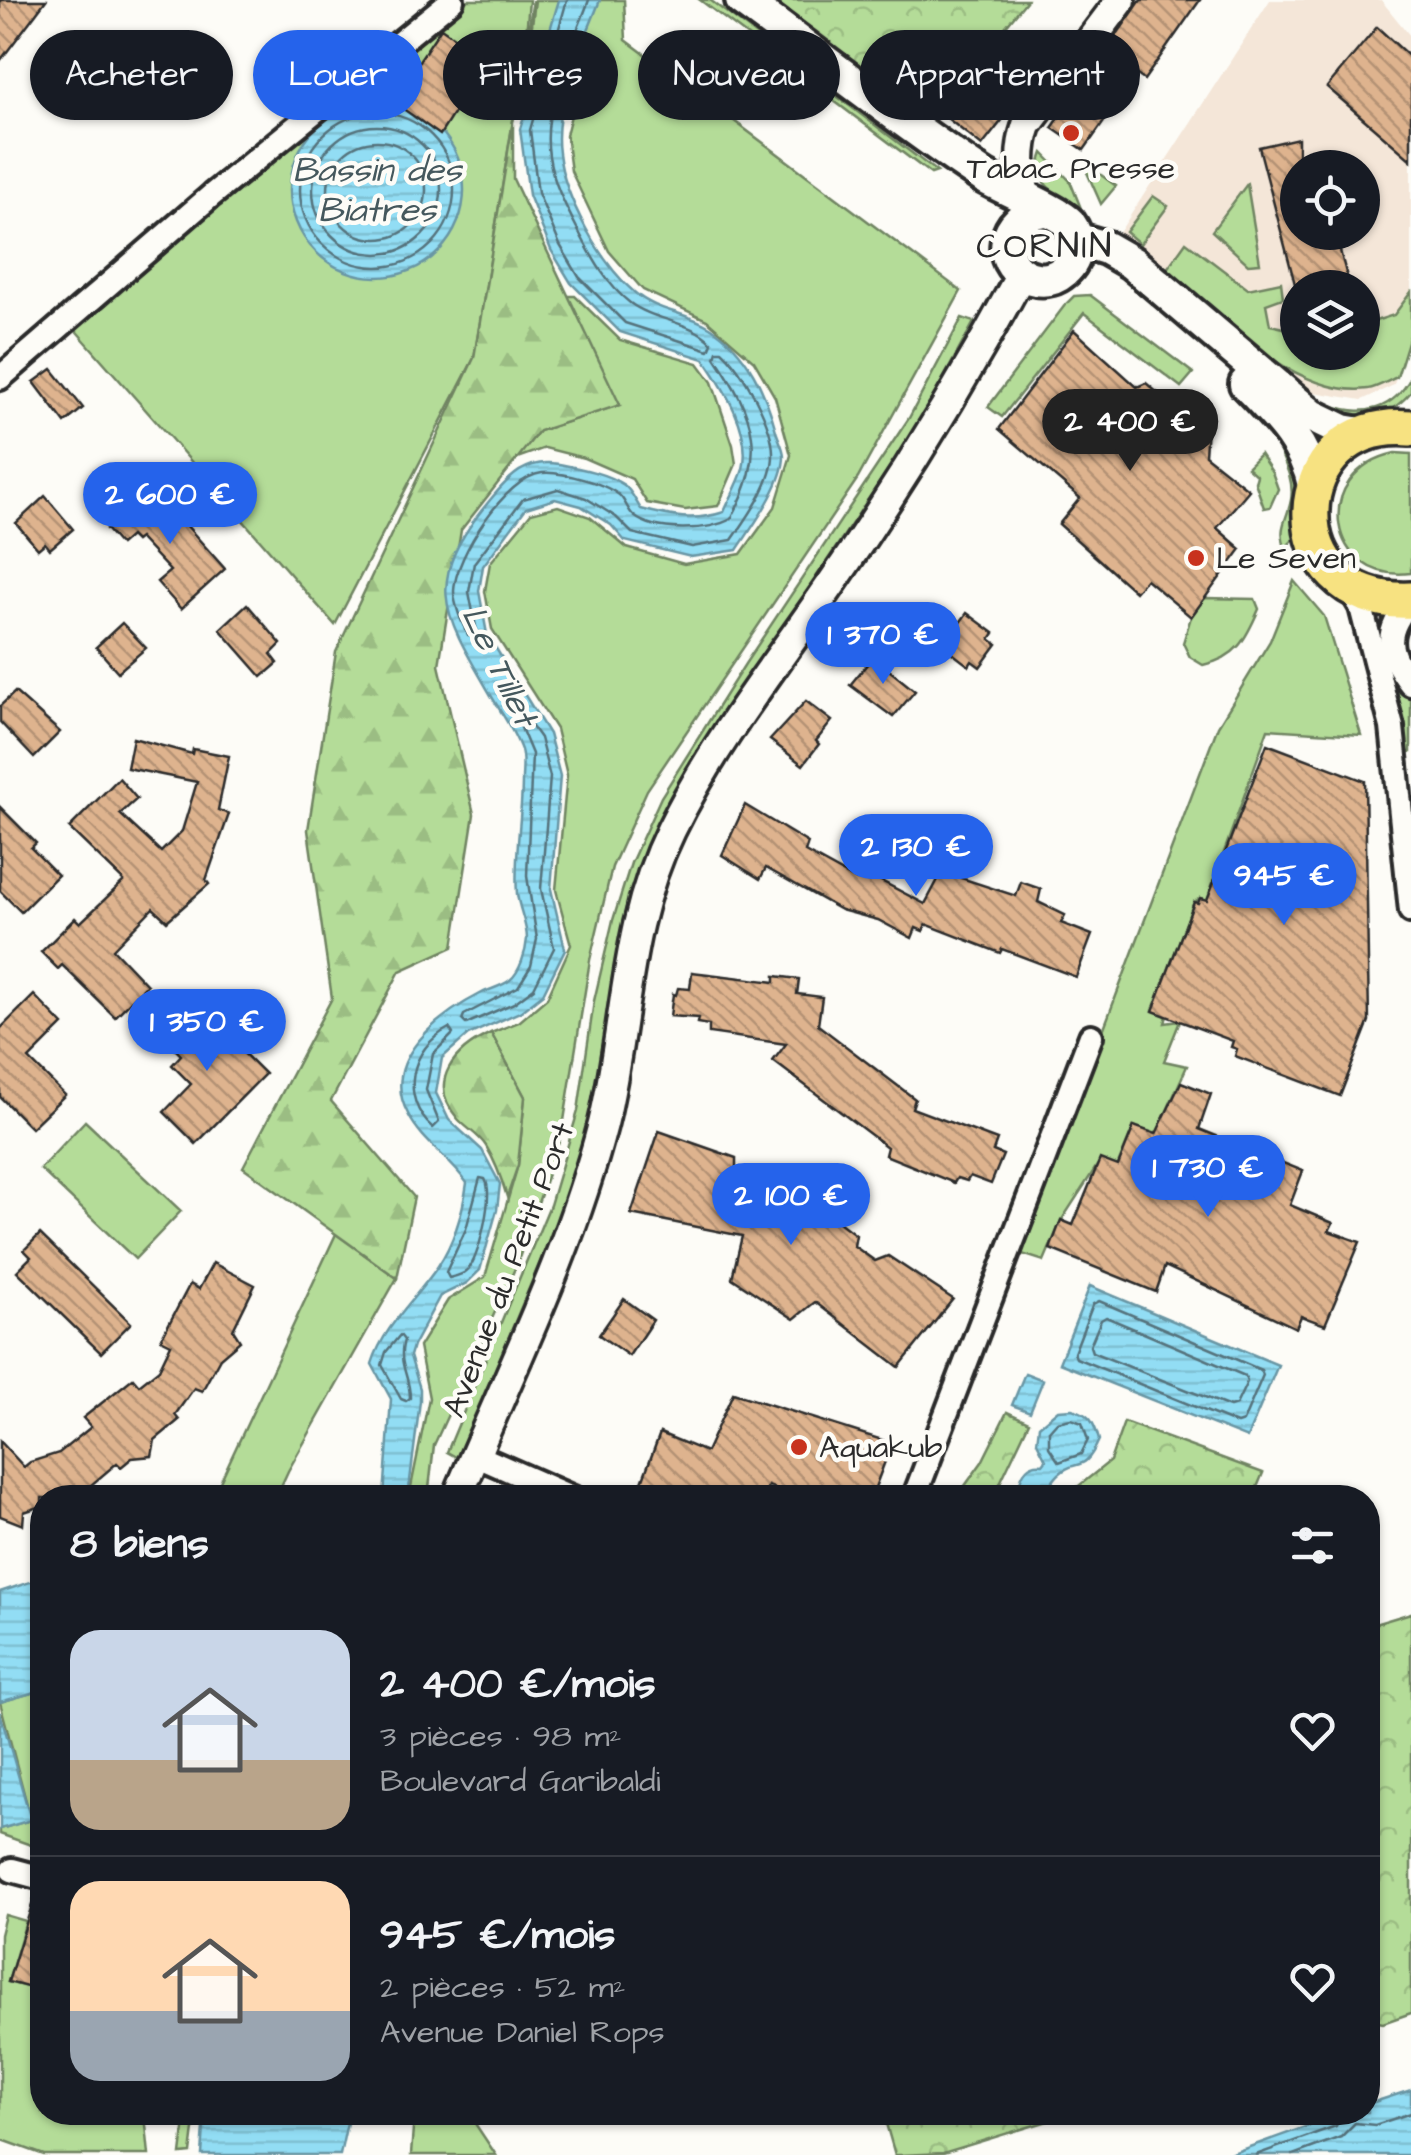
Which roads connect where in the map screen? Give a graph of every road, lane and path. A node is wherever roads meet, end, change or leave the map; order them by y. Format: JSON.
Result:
{"nodes":[{"id":1,"x":452,"y":0,"type":"edge"},
{"id":2,"x":742,"y":0,"type":"edge"},
{"id":3,"x":1121,"y":0,"type":"edge"},
{"id":4,"x":982,"y":175,"type":"junction"},
{"id":5,"x":1036,"y":205,"type":"junction"},
{"id":6,"x":1008,"y":236,"type":"junction"},
{"id":7,"x":1072,"y":254,"type":"junction"},
{"id":8,"x":1022,"y":274,"type":"junction"},
{"id":9,"x":0,"y":378,"type":"edge"},
{"id":10,"x":1410,"y":426,"type":"edge"},
{"id":11,"x":1361,"y":434,"type":"junction"},
{"id":12,"x":1314,"y":485,"type":"junction"},
{"id":13,"x":1350,"y":588,"type":"junction"},
{"id":14,"x":1411,"y":600,"type":"edge"},
{"id":15,"x":1411,"y":684,"type":"edge"},
{"id":16,"x":1411,"y":911,"type":"edge"},
{"id":17,"x":1091,"y":1036,"type":"dead end"},
{"id":18,"x":474,"y":1455,"type":"junction"},
{"id":19,"x":462,"y":1485,"type":"edge"},
{"id":20,"x":543,"y":1485,"type":"edge"},
{"id":21,"x":919,"y":1485,"type":"edge"},
{"id":22,"x":12,"y":1870,"type":"dead end"},
{"id":23,"x":30,"y":1875,"type":"edge"}],
"edges":[{"from":1,"to":9,"type":"street"},
{"from":2,"to":4,"type":"main road"},
{"from":3,"to":5,"type":"street"},
{"from":4,"to":5,"type":"main road"},
{"from":4,"to":6,"type":"main road"},
{"from":5,"to":6,"type":"main road"},
{"from":5,"to":7,"type":"main road"},
{"from":6,"to":8,"type":"main road"},
{"from":7,"to":8,"type":"main road"},
{"from":7,"to":11,"type":"main road"},
{"from":7,"to":12,"type":"main road"},
{"from":8,"to":18,"type":"street","name":"Avenue du Petit Port"},
{"from":10,"to":11,"type":"main road"},
{"from":11,"to":12,"type":"main road"},
{"from":12,"to":13,"type":"main road"},
{"from":13,"to":14,"type":"main road"},
{"from":13,"to":16,"type":"street"},
{"from":14,"to":15,"type":"street"},
{"from":17,"to":21,"type":"street"},
{"from":18,"to":19,"type":"street","name":"Avenue du Petit Port"},
{"from":18,"to":20,"type":"street"},
{"from":22,"to":23,"type":"street"}]}
